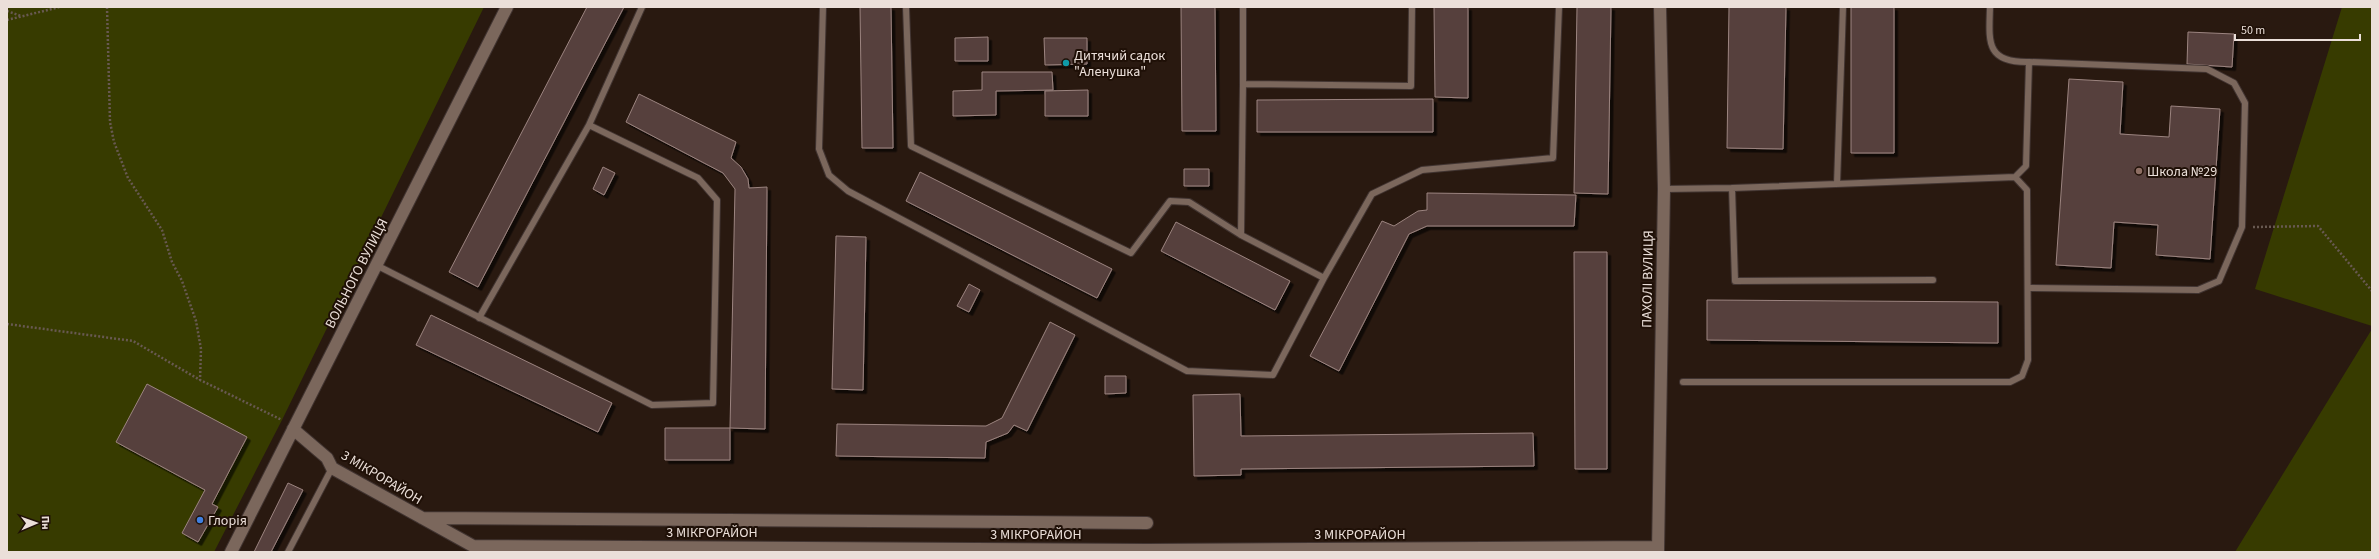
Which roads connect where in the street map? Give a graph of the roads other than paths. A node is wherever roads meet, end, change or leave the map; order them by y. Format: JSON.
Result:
{"nodes":[{"id":1,"x":507,"y":7,"type":"edge"},
{"id":2,"x":642,"y":7,"type":"edge"},
{"id":3,"x":823,"y":7,"type":"edge"},
{"id":4,"x":906,"y":7,"type":"edge"},
{"id":5,"x":1243,"y":7,"type":"edge"},
{"id":6,"x":1412,"y":7,"type":"edge"},
{"id":7,"x":1559,"y":7,"type":"edge"},
{"id":8,"x":1660,"y":7,"type":"edge"},
{"id":9,"x":1843,"y":7,"type":"edge"},
{"id":10,"x":1990,"y":7,"type":"edge"},
{"id":11,"x":2029,"y":62,"type":"junction"},
{"id":12,"x":1243,"y":84,"type":"junction"},
{"id":13,"x":589,"y":125,"type":"junction"},
{"id":14,"x":2015,"y":177,"type":"junction"},
{"id":15,"x":1837,"y":184,"type":"junction"},
{"id":16,"x":1732,"y":188,"type":"junction"},
{"id":17,"x":1664,"y":189,"type":"junction"},
{"id":18,"x":1241,"y":235,"type":"junction"},
{"id":19,"x":376,"y":266,"type":"junction"},
{"id":20,"x":1324,"y":278,"type":"junction"},
{"id":21,"x":1933,"y":280,"type":"dead end"},
{"id":22,"x":2028,"y":288,"type":"junction"},
{"id":23,"x":479,"y":318,"type":"junction"},
{"id":24,"x":1683,"y":382,"type":"dead end"},
{"id":25,"x":293,"y":429,"type":"junction"},
{"id":26,"x":332,"y":468,"type":"junction"},
{"id":27,"x":421,"y":518,"type":"junction"},
{"id":28,"x":1147,"y":522,"type":"dead end"},
{"id":29,"x":1658,"y":550,"type":"edge"},
{"id":30,"x":231,"y":552,"type":"edge"},
{"id":31,"x":288,"y":552,"type":"edge"}],
"edges":[{"from":1,"to":19,"type":"street","name":"ВОЛЬНОГО ВУЛИЦЯ"},
{"from":2,"to":13,"type":"lane"},
{"from":3,"to":20,"type":"lane"},
{"from":4,"to":18,"type":"lane"},
{"from":5,"to":12,"type":"lane"},
{"from":6,"to":12,"type":"lane"},
{"from":7,"to":20,"type":"lane"},
{"from":8,"to":17,"type":"street","name":"ПАХОЛІ ВУЛИЦЯ"},
{"from":9,"to":15,"type":"lane"},
{"from":10,"to":11,"type":"lane"},
{"from":11,"to":14,"type":"lane"},
{"from":11,"to":22,"type":"lane"},
{"from":12,"to":18,"type":"lane"},
{"from":13,"to":23,"type":"lane"},
{"from":13,"to":23,"type":"lane"},
{"from":14,"to":15,"type":"lane"},
{"from":14,"to":22,"type":"lane"},
{"from":15,"to":16,"type":"lane"},
{"from":16,"to":17,"type":"lane"},
{"from":16,"to":21,"type":"lane"},
{"from":17,"to":29,"type":"street","name":"ПАХОЛІ ВУЛИЦЯ"},
{"from":18,"to":20,"type":"lane"},
{"from":19,"to":23,"type":"lane"},
{"from":19,"to":25,"type":"street","name":"ВОЛЬНОГО ВУЛИЦЯ"},
{"from":22,"to":24,"type":"lane"},
{"from":25,"to":26,"type":"street","name":"3 МІКРОРАЙОН"},
{"from":25,"to":30,"type":"street","name":"ВОЛЬНОГО ВУЛИЦЯ"},
{"from":26,"to":27,"type":"street","name":"3 МІКРОРАЙОН"},
{"from":26,"to":31,"type":"lane"},
{"from":27,"to":28,"type":"street","name":"3 МІКРОРАЙОН"},
{"from":27,"to":29,"type":"street","name":"3 МІКРОРАЙОН"}]}
